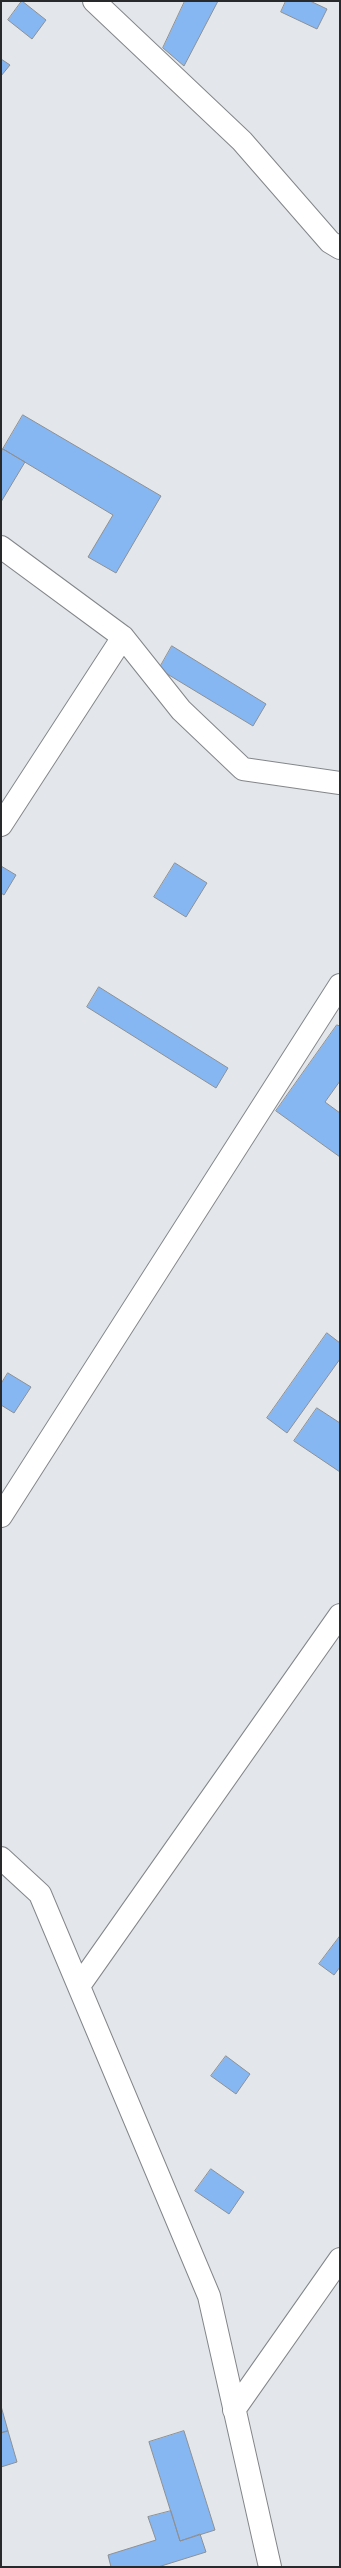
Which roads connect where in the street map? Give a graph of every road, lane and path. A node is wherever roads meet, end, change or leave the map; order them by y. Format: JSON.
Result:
{"nodes":[{"id":1,"x":94,"y":1,"type":"edge"},
{"id":2,"x":340,"y":248,"type":"edge"},
{"id":3,"x":1,"y":547,"type":"edge"},
{"id":4,"x":123,"y":637,"type":"junction"},
{"id":5,"x":340,"y":783,"type":"edge"},
{"id":6,"x":1,"y":825,"type":"edge"},
{"id":7,"x":340,"y":985,"type":"edge"},
{"id":8,"x":1,"y":1516,"type":"edge"},
{"id":9,"x":340,"y":1615,"type":"edge"},
{"id":10,"x":1,"y":1858,"type":"edge"},
{"id":11,"x":79,"y":1986,"type":"junction"},
{"id":12,"x":340,"y":2259,"type":"edge"},
{"id":13,"x":234,"y":2410,"type":"junction"},
{"id":14,"x":270,"y":2567,"type":"edge"}],
"edges":[{"from":1,"to":2,"type":"street"},
{"from":3,"to":4,"type":"street"},
{"from":4,"to":5,"type":"street"},
{"from":4,"to":6,"type":"street"},
{"from":7,"to":8,"type":"street"},
{"from":9,"to":11,"type":"street"},
{"from":10,"to":11,"type":"street"},
{"from":11,"to":13,"type":"street"},
{"from":12,"to":13,"type":"street"},
{"from":13,"to":14,"type":"street"}]}
